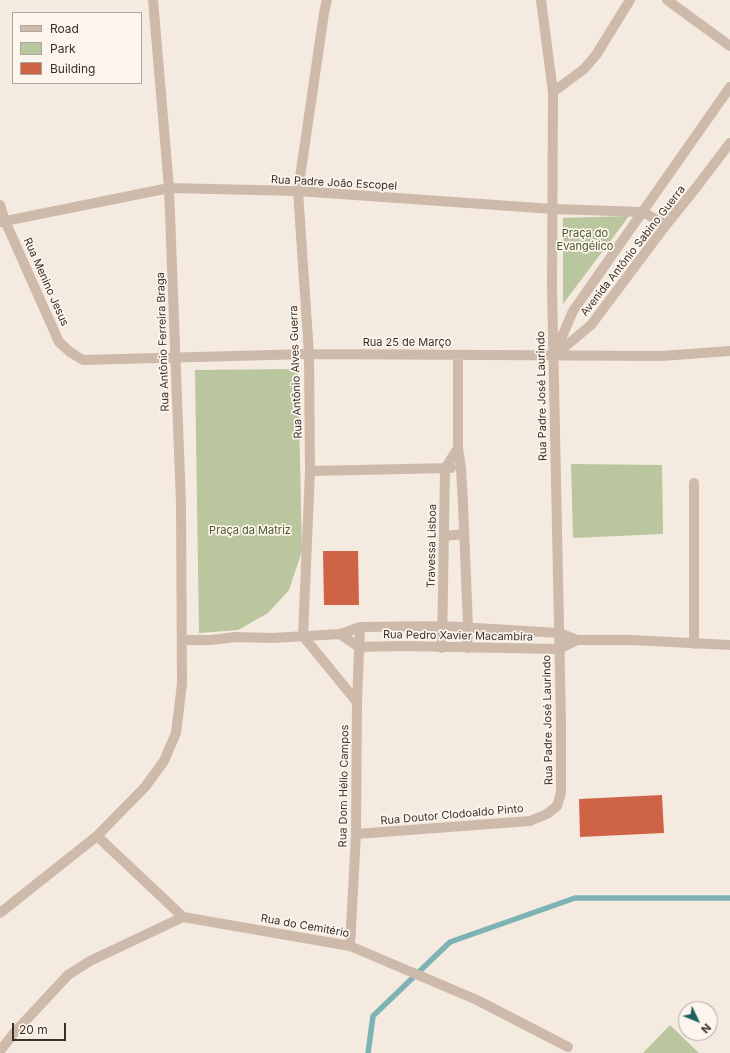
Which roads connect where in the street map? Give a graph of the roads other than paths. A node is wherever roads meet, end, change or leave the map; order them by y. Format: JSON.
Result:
{"nodes":[{"id":1,"x":153,"y":0,"type":"edge"},
{"id":2,"x":328,"y":0,"type":"edge"},
{"id":3,"x":541,"y":0,"type":"edge"},
{"id":4,"x":630,"y":0,"type":"edge"},
{"id":5,"x":667,"y":0,"type":"edge"},
{"id":6,"x":730,"y":46,"type":"edge"},
{"id":7,"x":730,"y":87,"type":"edge"},
{"id":8,"x":552,"y":92,"type":"junction"},
{"id":9,"x":730,"y":143,"type":"edge"},
{"id":10,"x":169,"y":188,"type":"junction"},
{"id":11,"x":298,"y":191,"type":"junction"},
{"id":12,"x":0,"y":205,"type":"edge"},
{"id":13,"x":553,"y":209,"type":"junction"},
{"id":14,"x":643,"y":212,"type":"junction"},
{"id":15,"x":2,"y":221,"type":"edge"},
{"id":16,"x":666,"y":225,"type":"junction"},
{"id":17,"x":730,"y":350,"type":"edge"},
{"id":18,"x":310,"y":354,"type":"junction"},
{"id":19,"x":458,"y":355,"type":"junction"},
{"id":20,"x":176,"y":356,"type":"junction"},
{"id":21,"x":554,"y":356,"type":"junction"},
{"id":22,"x":83,"y":360,"type":"joint"},
{"id":23,"x":458,"y":448,"type":"junction"},
{"id":24,"x":461,"y":468,"type":"junction"},
{"id":25,"x":445,"y":469,"type":"junction"},
{"id":26,"x":310,"y":471,"type":"junction"},
{"id":27,"x":694,"y":483,"type":"dead end"},
{"id":28,"x":464,"y":534,"type":"junction"},
{"id":29,"x":444,"y":536,"type":"junction"},
{"id":30,"x":443,"y":626,"type":"junction"},
{"id":31,"x":468,"y":626,"type":"junction"},
{"id":32,"x":360,"y":627,"type":"junction"},
{"id":33,"x":559,"y":633,"type":"junction"},
{"id":34,"x":340,"y":634,"type":"junction"},
{"id":35,"x":303,"y":636,"type":"junction"},
{"id":36,"x":182,"y":640,"type":"junction"},
{"id":37,"x":578,"y":640,"type":"junction"},
{"id":38,"x":694,"y":644,"type":"junction"},
{"id":39,"x":730,"y":645,"type":"edge"},
{"id":40,"x":359,"y":647,"type":"junction"},
{"id":41,"x":442,"y":648,"type":"junction"},
{"id":42,"x":467,"y":648,"type":"junction"},
{"id":43,"x":559,"y":649,"type":"junction"},
{"id":44,"x":357,"y":702,"type":"junction"},
{"id":45,"x":561,"y":793,"type":"joint"},
{"id":46,"x":356,"y":834,"type":"junction"},
{"id":47,"x":97,"y":836,"type":"junction"},
{"id":48,"x":0,"y":913,"type":"edge"},
{"id":49,"x":183,"y":918,"type":"junction"},
{"id":50,"x":350,"y":946,"type":"junction"},
{"id":51,"x":568,"y":1047,"type":"dead end"},
{"id":52,"x":0,"y":1051,"type":"edge"}],
"edges":[{"from":1,"to":10,"type":"street","name":"Rua Antônio Ferreira Braga"},
{"from":2,"to":11,"type":"street","name":"Rua Antônio Alves Guerra"},
{"from":3,"to":8,"type":"street","name":"Rua Padre José Laurindo"},
{"from":4,"to":8,"type":"street"},
{"from":5,"to":6,"type":"street"},
{"from":7,"to":14,"type":"street","name":"Avenida Antônio Sabino Guerra"},
{"from":8,"to":13,"type":"street","name":"Rua Padre José Laurindo"},
{"from":9,"to":16,"type":"street","name":"Avenida Antônio Sabino Guerra"},
{"from":10,"to":11,"type":"street","name":"Rua Padre João Escopel"},
{"from":10,"to":15,"type":"street","name":"Rua Padre João Escopel"},
{"from":10,"to":20,"type":"street","name":"Rua Antônio Ferreira Braga"},
{"from":11,"to":13,"type":"street","name":"Rua Padre João Escopel"},
{"from":11,"to":18,"type":"street","name":"Rua Antônio Alves Guerra"},
{"from":12,"to":15,"type":"street","name":"Rua Menino Jesus"},
{"from":13,"to":14,"type":"street","name":"Rua Padre João Escopel"},
{"from":13,"to":21,"type":"street","name":"Rua Padre José Laurindo"},
{"from":14,"to":16,"type":"street","name":"Rua Padre João Escopel"},
{"from":14,"to":21,"type":"street","name":"Avenida Antônio Sabino Guerra"},
{"from":15,"to":22,"type":"street","name":"Rua Menino Jesus"},
{"from":16,"to":21,"type":"street","name":"Avenida Antônio Sabino Guerra"},
{"from":17,"to":21,"type":"street","name":"Rua 25 de Março"},
{"from":18,"to":19,"type":"street","name":"Rua 25 de Março"},
{"from":18,"to":20,"type":"street","name":"Rua 25 de Março"},
{"from":18,"to":26,"type":"street","name":"Rua Antônio Alves Guerra"},
{"from":19,"to":21,"type":"street","name":"Rua 25 de Março"},
{"from":19,"to":23,"type":"street"},
{"from":20,"to":22,"type":"street","name":"Rua 25 de Março"},
{"from":20,"to":36,"type":"street","name":"Rua Antônio Ferreira Braga"},
{"from":21,"to":33,"type":"street","name":"Rua Padre José Laurindo"},
{"from":23,"to":24,"type":"street"},
{"from":23,"to":25,"type":"street"},
{"from":24,"to":25,"type":"street"},
{"from":24,"to":28,"type":"street"},
{"from":25,"to":26,"type":"street"},
{"from":25,"to":29,"type":"street","name":"Travessa Lisboa"},
{"from":26,"to":35,"type":"street","name":"Rua Antônio Alves Guerra"},
{"from":27,"to":38,"type":"street"},
{"from":28,"to":29,"type":"street"},
{"from":28,"to":31,"type":"street"},
{"from":29,"to":30,"type":"street","name":"Travessa Lisboa"},
{"from":30,"to":31,"type":"street","name":"Rua Pedro Xavier Macambira"},
{"from":30,"to":32,"type":"street","name":"Rua Pedro Xavier Macambira"},
{"from":30,"to":41,"type":"street","name":"Travessa Lisboa"},
{"from":31,"to":33,"type":"street","name":"Rua Pedro Xavier Macambira"},
{"from":31,"to":42,"type":"street"},
{"from":32,"to":34,"type":"street","name":"Rua Pedro Xavier Macambira"},
{"from":32,"to":40,"type":"street","name":"Rua Dom Hélio Campos"},
{"from":33,"to":37,"type":"street","name":"Rua Pedro Xavier Macambira"},
{"from":33,"to":43,"type":"street","name":"Rua Padre José Laurindo"},
{"from":34,"to":35,"type":"street","name":"Rua Pedro Xavier Macambira"},
{"from":34,"to":40,"type":"street"},
{"from":35,"to":36,"type":"street","name":"Rua Pedro Xavier Macambira"},
{"from":35,"to":44,"type":"street"},
{"from":36,"to":47,"type":"street","name":"Rua Antônio Ferreira Braga"},
{"from":37,"to":38,"type":"street","name":"Rua Pedro Xavier Macambira"},
{"from":37,"to":43,"type":"street","name":"Rua Pedro Xavier Macambira"},
{"from":38,"to":39,"type":"street","name":"Rua Pedro Xavier Macambira"},
{"from":40,"to":41,"type":"street","name":"Rua Pedro Xavier Macambira"},
{"from":40,"to":44,"type":"street","name":"Rua Dom Hélio Campos"},
{"from":41,"to":42,"type":"street","name":"Rua Pedro Xavier Macambira"},
{"from":42,"to":43,"type":"street","name":"Rua Pedro Xavier Macambira"},
{"from":43,"to":45,"type":"street","name":"Rua Padre José Laurindo"},
{"from":44,"to":46,"type":"street","name":"Rua Dom Hélio Campos"},
{"from":45,"to":46,"type":"street","name":"Rua Doutor Clodoaldo Pinto"},
{"from":46,"to":50,"type":"street","name":"Rua Dom Hélio Campos"},
{"from":47,"to":48,"type":"street"},
{"from":47,"to":49,"type":"street"},
{"from":49,"to":50,"type":"street","name":"Rua do Cemitério"},
{"from":49,"to":52,"type":"street"},
{"from":50,"to":51,"type":"street","name":"Rua do Cemitério"}]}
